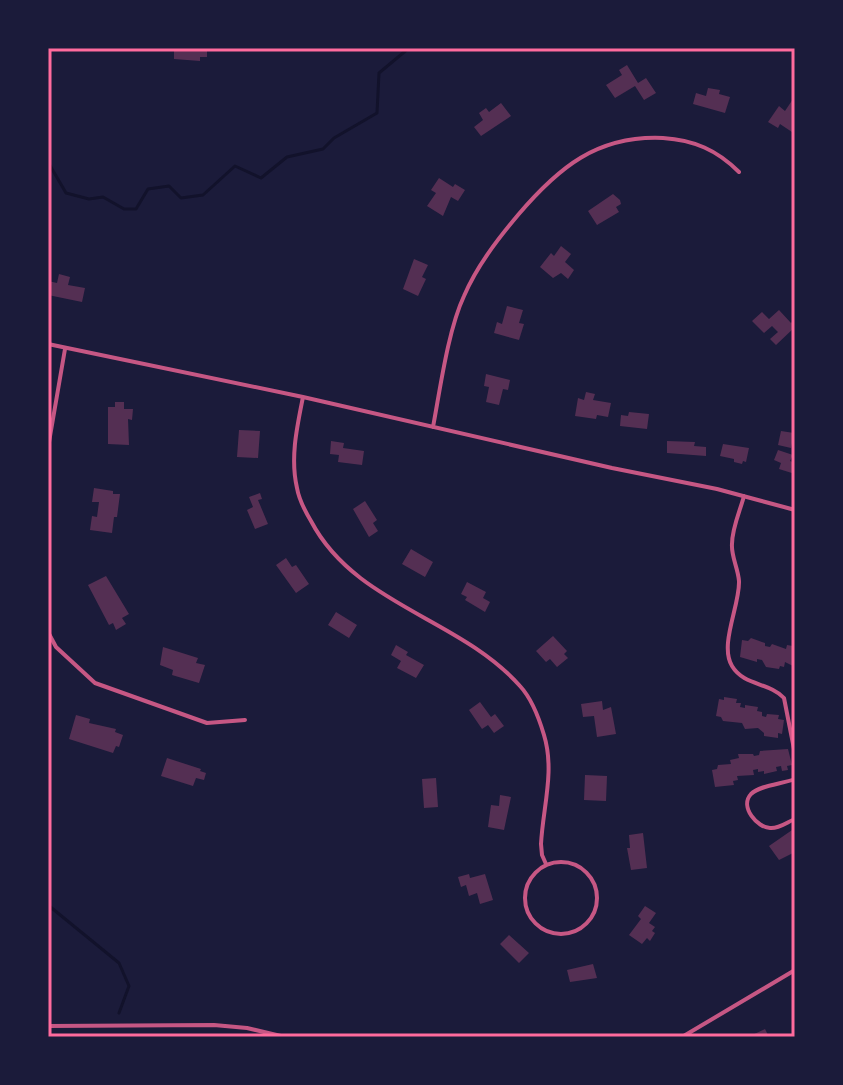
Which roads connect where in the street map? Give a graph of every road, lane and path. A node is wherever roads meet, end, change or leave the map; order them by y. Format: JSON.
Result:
{"nodes":[{"id":1,"x":739,"y":172,"type":"dead end"},
{"id":2,"x":48,"y":344,"type":"edge"},
{"id":3,"x":65,"y":349,"type":"junction"},
{"id":4,"x":303,"y":397,"type":"junction"},
{"id":5,"x":433,"y":427,"type":"junction"},
{"id":6,"x":48,"y":448,"type":"edge"},
{"id":7,"x":744,"y":496,"type":"junction"},
{"id":8,"x":795,"y":510,"type":"edge"},
{"id":9,"x":48,"y":632,"type":"edge"},
{"id":10,"x":245,"y":720,"type":"dead end"},
{"id":11,"x":795,"y":754,"type":"edge"},
{"id":12,"x":795,"y":779,"type":"edge"},
{"id":13,"x":795,"y":819,"type":"edge"},
{"id":14,"x":546,"y":864,"type":"junction"},
{"id":15,"x":795,"y":970,"type":"edge"},
{"id":16,"x":48,"y":1026,"type":"edge"},
{"id":17,"x":285,"y":1037,"type":"edge"},
{"id":18,"x":682,"y":1037,"type":"edge"}],
"edges":[{"from":1,"to":5,"type":"street"},
{"from":2,"to":3,"type":"street"},
{"from":3,"to":4,"type":"street"},
{"from":3,"to":6,"type":"street"},
{"from":4,"to":5,"type":"street"},
{"from":4,"to":14,"type":"street"},
{"from":5,"to":7,"type":"street"},
{"from":7,"to":8,"type":"street"},
{"from":7,"to":11,"type":"street"},
{"from":9,"to":10,"type":"street"},
{"from":12,"to":13,"type":"street"},
{"from":14,"to":14,"type":"street"},
{"from":15,"to":18,"type":"street"},
{"from":16,"to":17,"type":"street"}]}
